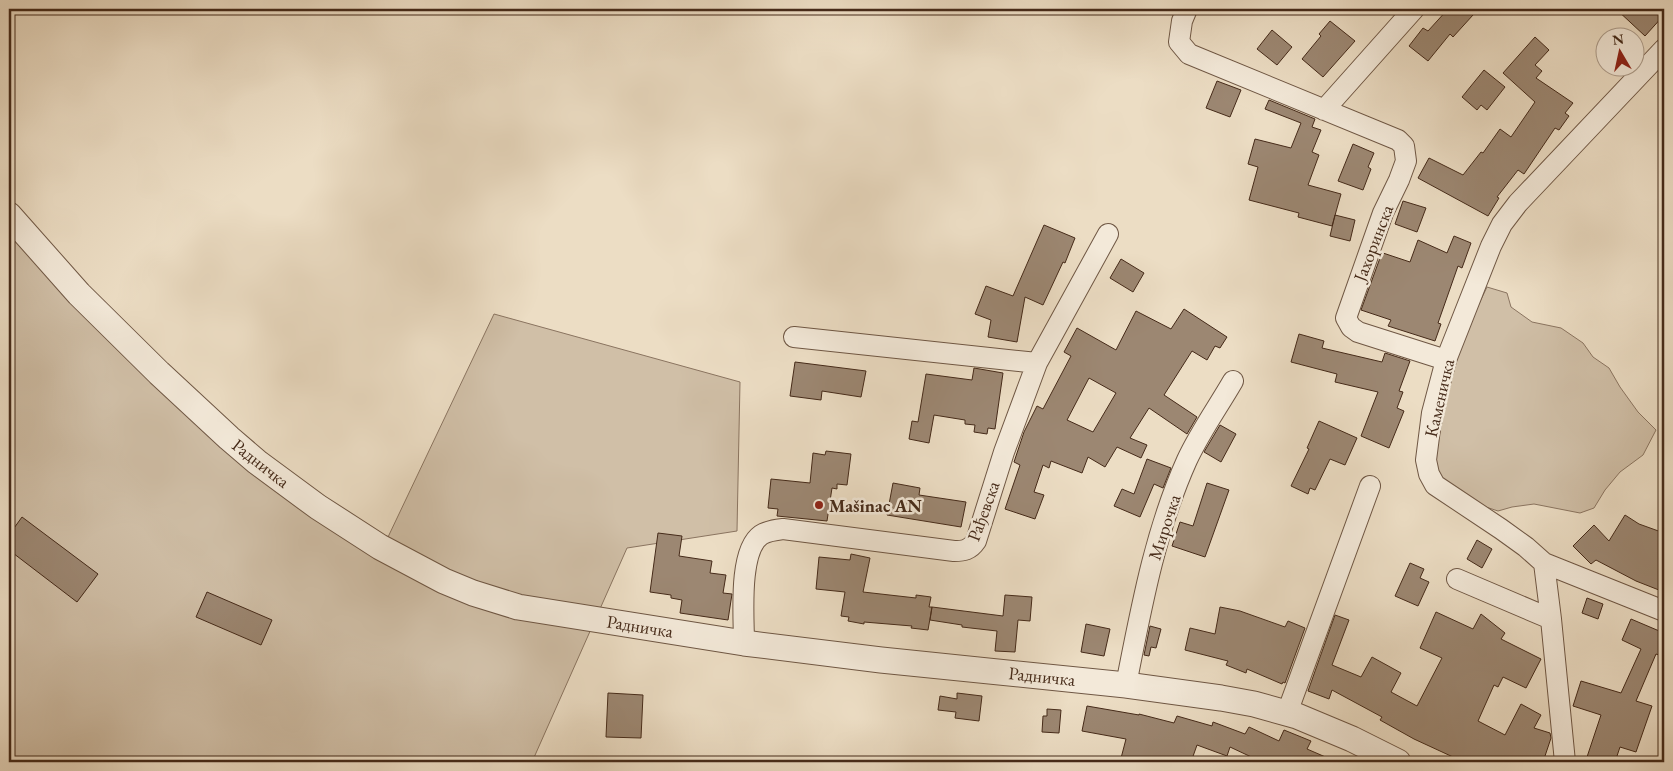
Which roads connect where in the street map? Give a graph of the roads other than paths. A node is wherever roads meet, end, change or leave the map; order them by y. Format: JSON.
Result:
{"nodes":[{"id":1,"x":1187,"y":9,"type":"edge"},
{"id":2,"x":1414,"y":9,"type":"edge"},
{"id":3,"x":1664,"y":49,"type":"edge"},
{"id":4,"x":1324,"y":110,"type":"junction"},
{"id":5,"x":9,"y":215,"type":"edge"},
{"id":6,"x":1108,"y":234,"type":"dead end"},
{"id":7,"x":794,"y":337,"type":"dead end"},
{"id":8,"x":1446,"y":360,"type":"junction"},
{"id":9,"x":1037,"y":364,"type":"junction"},
{"id":10,"x":1233,"y":381,"type":"dead end"},
{"id":11,"x":1370,"y":486,"type":"dead end"},
{"id":12,"x":1544,"y":563,"type":"junction"},
{"id":13,"x":1457,"y":579,"type":"dead end"},
{"id":14,"x":1664,"y":611,"type":"edge"},
{"id":15,"x":1551,"y":619,"type":"junction"},
{"id":16,"x":744,"y":643,"type":"junction"},
{"id":17,"x":1126,"y":685,"type":"junction"},
{"id":18,"x":1287,"y":713,"type":"junction"},
{"id":19,"x":1398,"y":762,"type":"edge"},
{"id":20,"x":1565,"y":762,"type":"edge"}],
"edges":[{"from":1,"to":4,"type":"street","name":"Јахоринска"},
{"from":2,"to":4,"type":"street"},
{"from":3,"to":8,"type":"street","name":"Каменичка"},
{"from":4,"to":8,"type":"street","name":"Јахоринска"},
{"from":5,"to":16,"type":"street","name":"Радничка"},
{"from":6,"to":9,"type":"street","name":"Рађевска"},
{"from":7,"to":9,"type":"street"},
{"from":8,"to":12,"type":"street","name":"Каменичка"},
{"from":9,"to":16,"type":"street","name":"Рађевска"},
{"from":10,"to":17,"type":"street","name":"Мирочка"},
{"from":11,"to":18,"type":"street"},
{"from":12,"to":14,"type":"street","name":"Каменичка"},
{"from":12,"to":15,"type":"street"},
{"from":13,"to":15,"type":"street"},
{"from":15,"to":20,"type":"street"},
{"from":16,"to":17,"type":"street","name":"Радничка"},
{"from":17,"to":18,"type":"street","name":"Радничка"},
{"from":18,"to":19,"type":"street","name":"Радничка"}]}
